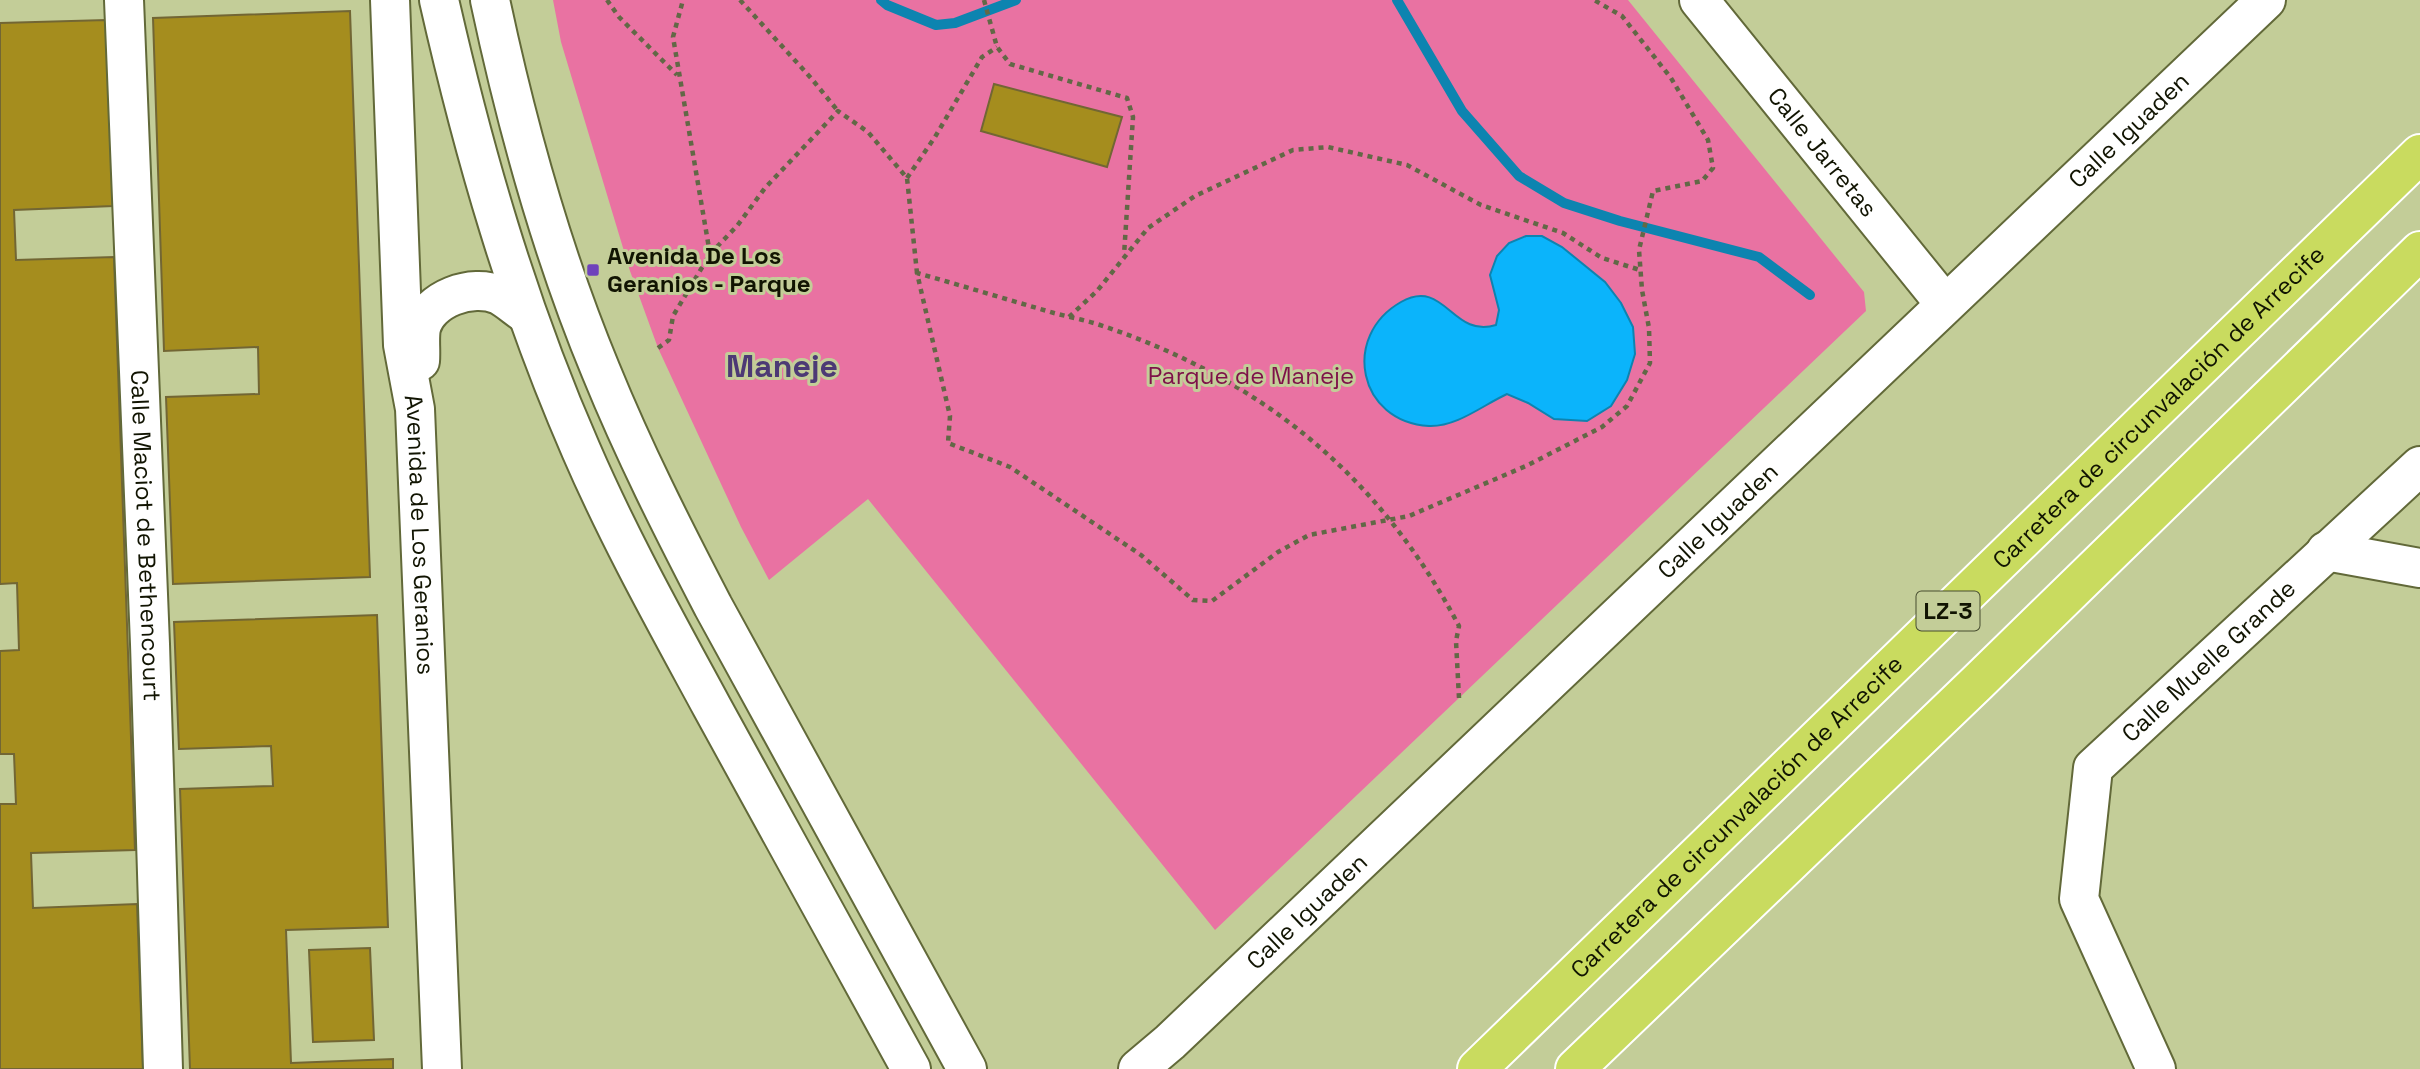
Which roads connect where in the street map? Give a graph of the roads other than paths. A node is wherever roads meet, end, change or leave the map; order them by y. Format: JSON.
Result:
{"nodes":[{"id":1,"x":124,"y":0,"type":"edge"},
{"id":2,"x":390,"y":0,"type":"edge"},
{"id":3,"x":439,"y":0,"type":"edge"},
{"id":4,"x":490,"y":0,"type":"edge"},
{"id":5,"x":1699,"y":0,"type":"edge"},
{"id":6,"x":2266,"y":0,"type":"edge"},
{"id":7,"x":2420,"y":154,"type":"edge"},
{"id":8,"x":2420,"y":251,"type":"edge"},
{"id":9,"x":1945,"y":304,"type":"junction"},
{"id":10,"x":526,"y":314,"type":"junction"},
{"id":11,"x":415,"y":409,"type":"junction"},
{"id":12,"x":2420,"y":466,"type":"edge"},
{"id":13,"x":2326,"y":551,"type":"junction"},
{"id":14,"x":2420,"y":568,"type":"edge"},
{"id":15,"x":1162,"y":1056,"type":"edge"},
{"id":16,"x":163,"y":1069,"type":"edge"},
{"id":17,"x":442,"y":1069,"type":"edge"},
{"id":18,"x":911,"y":1069,"type":"edge"},
{"id":19,"x":967,"y":1069,"type":"edge"},
{"id":20,"x":1138,"y":1069,"type":"edge"},
{"id":21,"x":1477,"y":1069,"type":"edge"},
{"id":22,"x":1575,"y":1069,"type":"edge"},
{"id":23,"x":2156,"y":1069,"type":"edge"}],
"edges":[{"from":1,"to":16,"type":"street","name":"Calle Maciot de Bethencourt"},
{"from":2,"to":11,"type":"street","name":"Avenida de Los Geranios"},
{"from":3,"to":10,"type":"street"},
{"from":4,"to":19,"type":"street"},
{"from":5,"to":9,"type":"street","name":"Calle Jarretas"},
{"from":6,"to":9,"type":"street","name":"Calle Iguaden"},
{"from":7,"to":21,"type":"highway","name":"Carretera de circunvalación de Arrecife","number":"LZ-3"},
{"from":8,"to":22,"type":"highway","number":"LZ-3"},
{"from":9,"to":15,"type":"street","name":"Calle Iguaden"},
{"from":10,"to":11,"type":"street"},
{"from":10,"to":18,"type":"street"},
{"from":11,"to":17,"type":"street","name":"Avenida de Los Geranios"},
{"from":12,"to":13,"type":"street","name":"Calle Muelle Grande"},
{"from":13,"to":14,"type":"street"},
{"from":13,"to":23,"type":"street","name":"Calle Muelle Grande"},
{"from":15,"to":20,"type":"street","name":"Calle Iguaden"}]}
